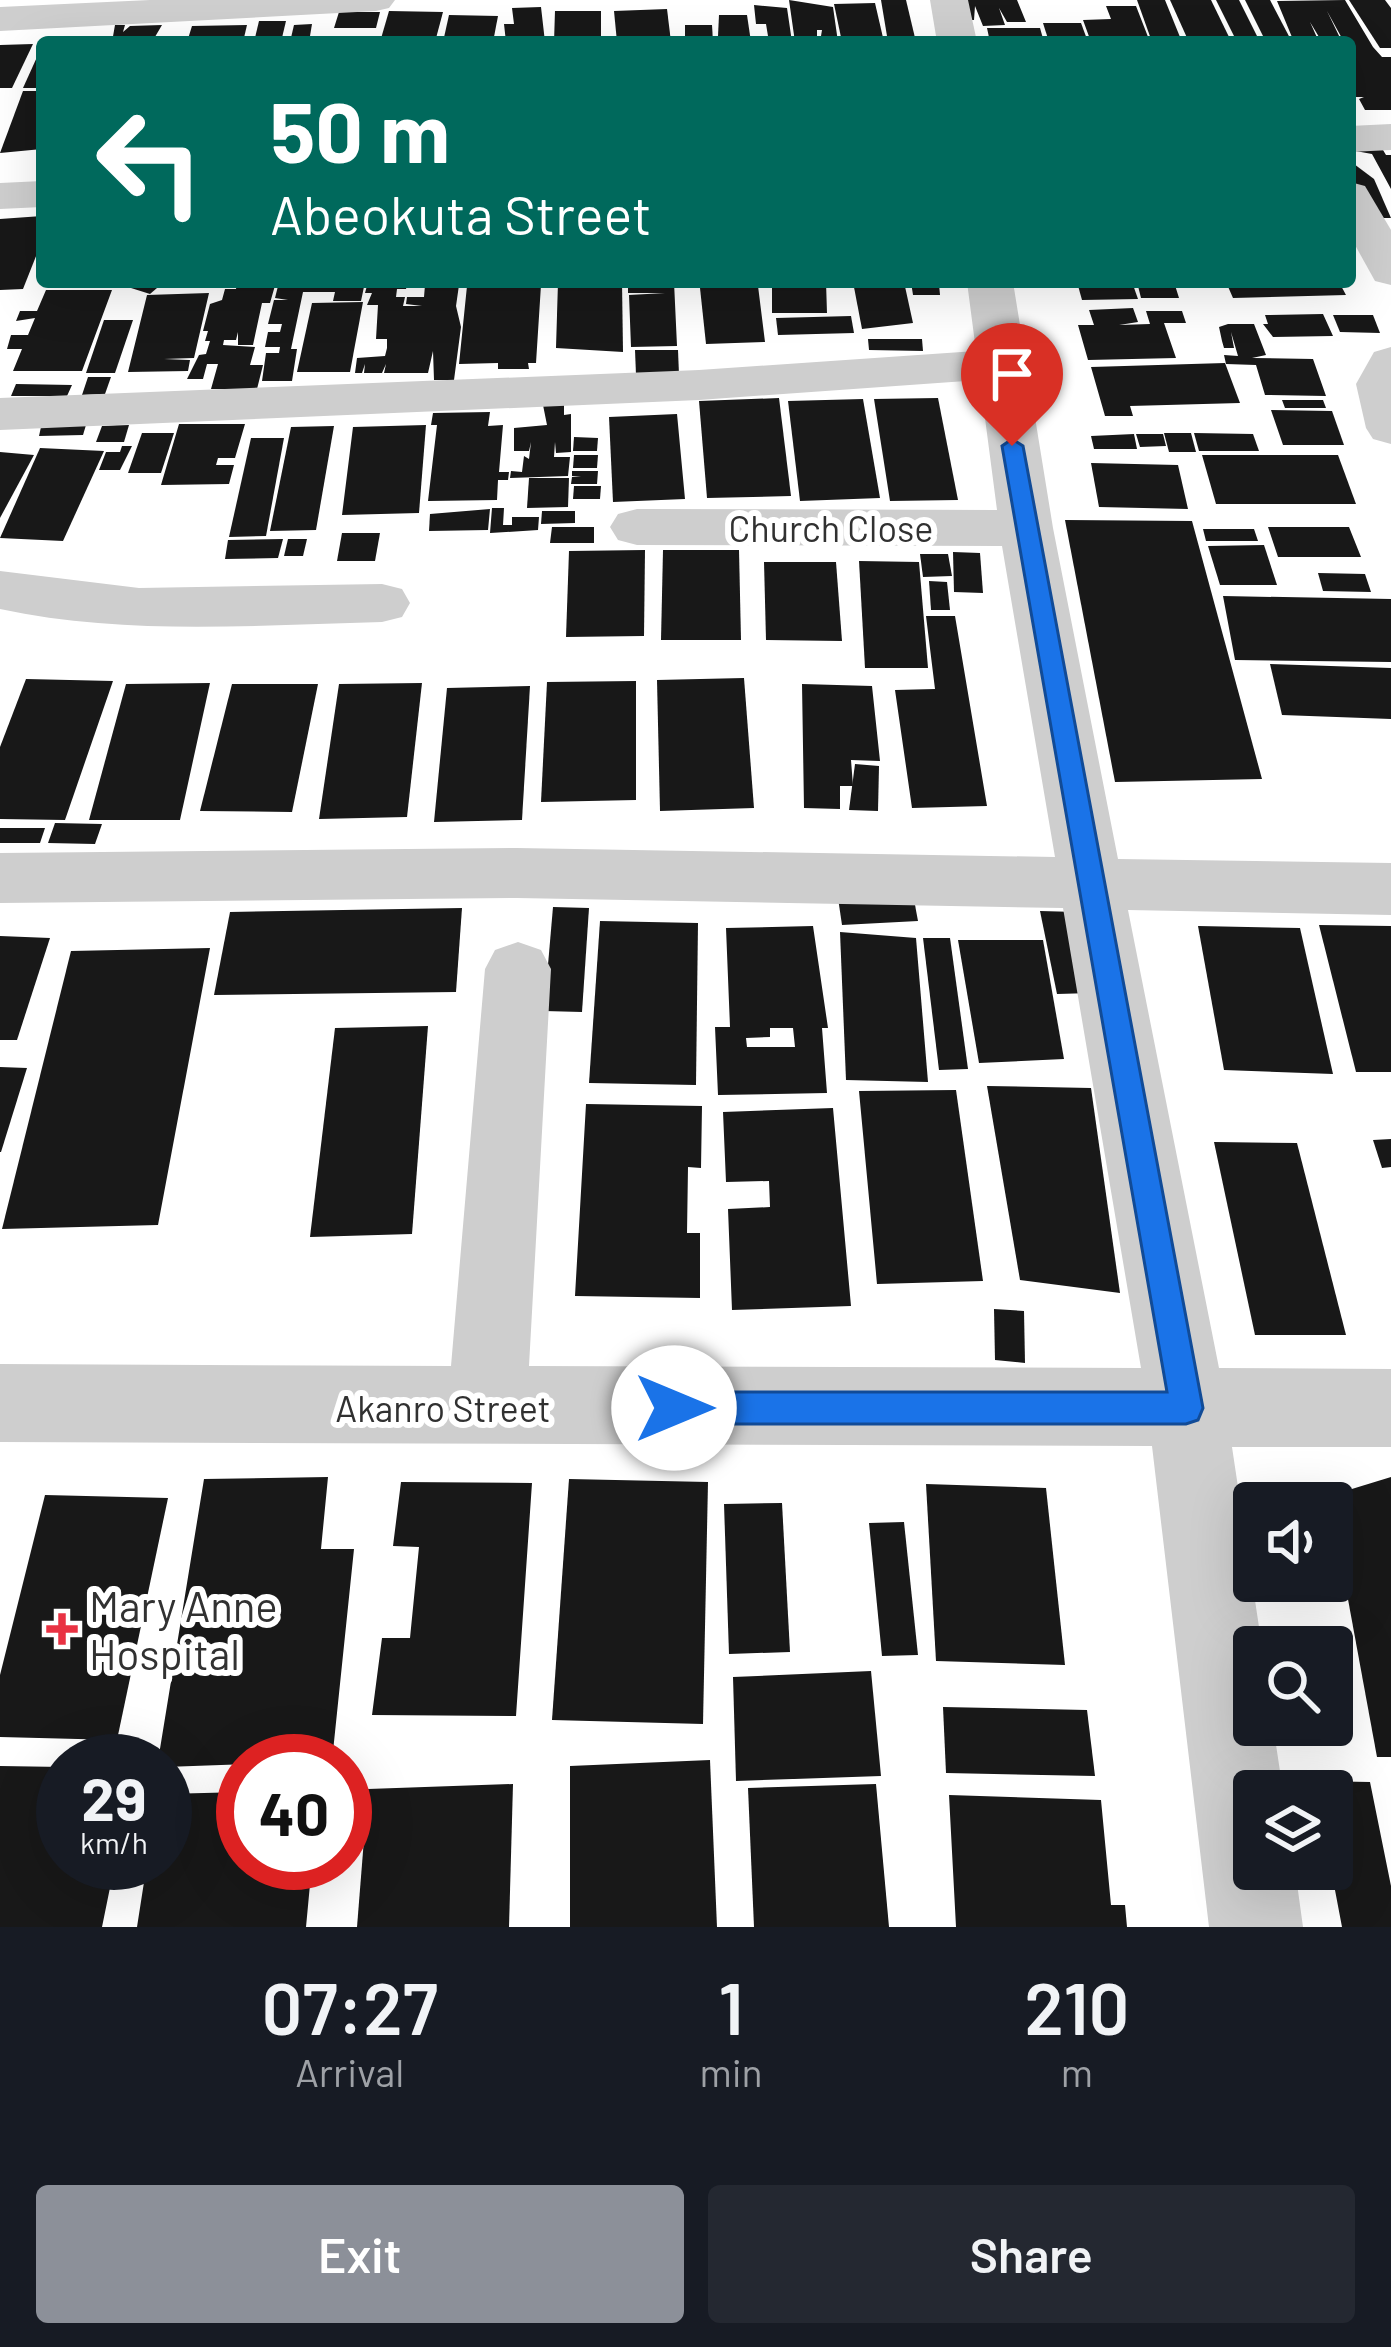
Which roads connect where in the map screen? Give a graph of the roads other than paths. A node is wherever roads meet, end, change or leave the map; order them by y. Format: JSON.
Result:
{"nodes":[{"id":1,"x":376,"y":0,"type":"edge"},
{"id":2,"x":949,"y":0,"type":"edge"},
{"id":3,"x":0,"y":19,"type":"edge"},
{"id":4,"x":956,"y":36,"type":"edge"},
{"id":5,"x":1391,"y":136,"type":"edge"},
{"id":6,"x":1356,"y":139,"type":"edge"},
{"id":7,"x":36,"y":194,"type":"edge"},
{"id":8,"x":0,"y":196,"type":"edge"},
{"id":9,"x":1356,"y":206,"type":"edge"},
{"id":10,"x":1391,"y":271,"type":"edge"},
{"id":11,"x":991,"y":288,"type":"edge"},
{"id":12,"x":1391,"y":362,"type":"edge"},
{"id":13,"x":999,"y":364,"type":"junction"},
{"id":14,"x":0,"y":415,"type":"edge"},
{"id":15,"x":1391,"y":428,"type":"edge"},
{"id":16,"x":637,"y":527,"type":"dead end"},
{"id":17,"x":1026,"y":528,"type":"junction"},
{"id":18,"x":0,"y":590,"type":"edge"},
{"id":19,"x":382,"y":603,"type":"dead end"},
{"id":20,"x":0,"y":878,"type":"edge"},
{"id":21,"x":1091,"y":884,"type":"junction"},
{"id":22,"x":1391,"y":889,"type":"edge"},
{"id":23,"x":518,"y":969,"type":"dead end"},
{"id":24,"x":0,"y":1403,"type":"edge"},
{"id":25,"x":487,"y":1408,"type":"junction"},
{"id":26,"x":1186,"y":1408,"type":"junction"},
{"id":27,"x":1391,"y":1408,"type":"edge"},
{"id":28,"x":1256,"y":1927,"type":"edge"}],
"edges":[{"from":1,"to":3,"type":"street"},
{"from":2,"to":4,"type":"street"},
{"from":5,"to":6,"type":"street"},
{"from":7,"to":8,"type":"street"},
{"from":9,"to":10,"type":"street"},
{"from":11,"to":13,"type":"street"},
{"from":12,"to":15,"type":"street"},
{"from":13,"to":14,"type":"street"},
{"from":13,"to":17,"type":"street"},
{"from":16,"to":17,"type":"street","name":"Church Close"},
{"from":17,"to":21,"type":"street"},
{"from":18,"to":19,"type":"street"},
{"from":20,"to":21,"type":"street"},
{"from":21,"to":22,"type":"street"},
{"from":21,"to":26,"type":"street"},
{"from":23,"to":25,"type":"street"},
{"from":24,"to":25,"type":"street","name":"Akanro Street"},
{"from":25,"to":26,"type":"street","name":"Akanro Street"},
{"from":26,"to":27,"type":"street","name":"Akanro Street"},
{"from":26,"to":28,"type":"street"}]}
